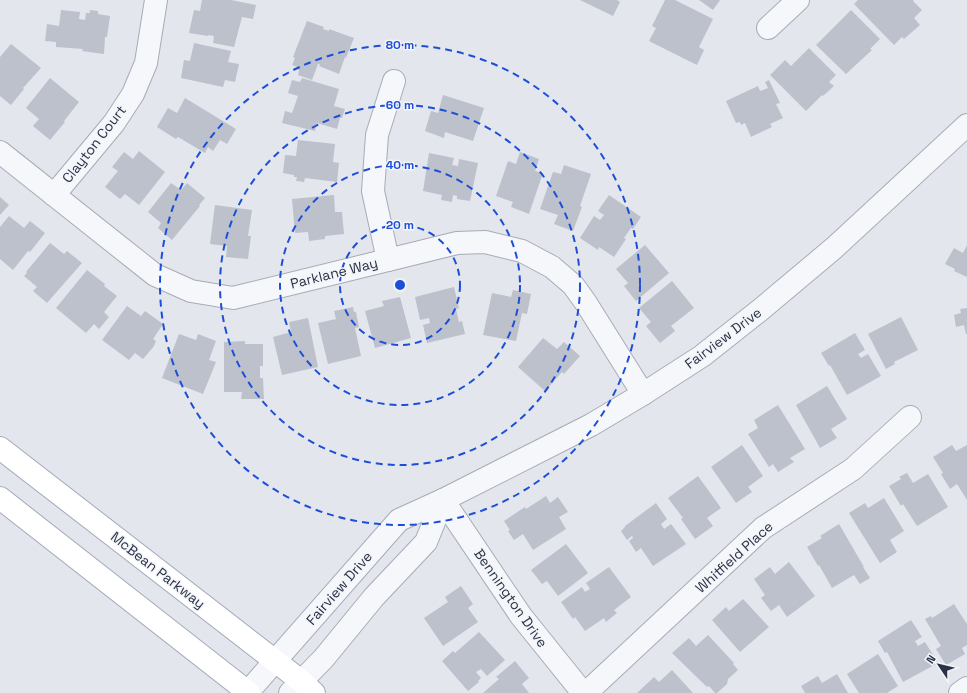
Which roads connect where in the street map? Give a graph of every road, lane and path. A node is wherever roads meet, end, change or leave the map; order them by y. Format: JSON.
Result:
{"nodes":[{"id":1,"x":156,"y":0,"type":"edge"},
{"id":2,"x":798,"y":0,"type":"edge"},
{"id":3,"x":768,"y":28,"type":"dead end"},
{"id":4,"x":394,"y":81,"type":"dead end"},
{"id":5,"x":967,"y":124,"type":"edge"},
{"id":6,"x":0,"y":152,"type":"edge"},
{"id":7,"x":54,"y":195,"type":"junction"},
{"id":8,"x":388,"y":260,"type":"junction"},
{"id":9,"x":643,"y":394,"type":"junction"},
{"id":10,"x":910,"y":417,"type":"dead end"},
{"id":11,"x":0,"y":448,"type":"edge"},
{"id":12,"x":0,"y":498,"type":"edge"},
{"id":13,"x":443,"y":500,"type":"junction"},
{"id":14,"x":275,"y":661,"type":"junction"},
{"id":15,"x":967,"y":688,"type":"edge"},
{"id":16,"x":302,"y":689,"type":"edge"},
{"id":17,"x":248,"y":693,"type":"edge"},
{"id":18,"x":585,"y":693,"type":"edge"},
{"id":19,"x":960,"y":693,"type":"edge"}],
"edges":[{"from":1,"to":7,"type":"street","name":"Clayton Court"},
{"from":2,"to":3,"type":"street"},
{"from":4,"to":8,"type":"street"},
{"from":5,"to":9,"type":"street","name":"Fairview Drive"},
{"from":6,"to":7,"type":"street","name":"Parklane Way"},
{"from":7,"to":8,"type":"street","name":"Parklane Way"},
{"from":8,"to":9,"type":"street","name":"Parklane Way"},
{"from":9,"to":13,"type":"street","name":"Fairview Drive"},
{"from":10,"to":18,"type":"street","name":"Whitfield Place"},
{"from":11,"to":14,"type":"main road","name":"McBean Parkway"},
{"from":12,"to":17,"type":"main road"},
{"from":13,"to":14,"type":"street","name":"Fairview Drive"},
{"from":13,"to":16,"type":"street"},
{"from":13,"to":18,"type":"street","name":"Bennington Drive"},
{"from":14,"to":16,"type":"main road","name":"McBean Parkway"},
{"from":14,"to":17,"type":"street","name":"Fairview Drive"},
{"from":15,"to":19,"type":"street"}]}
